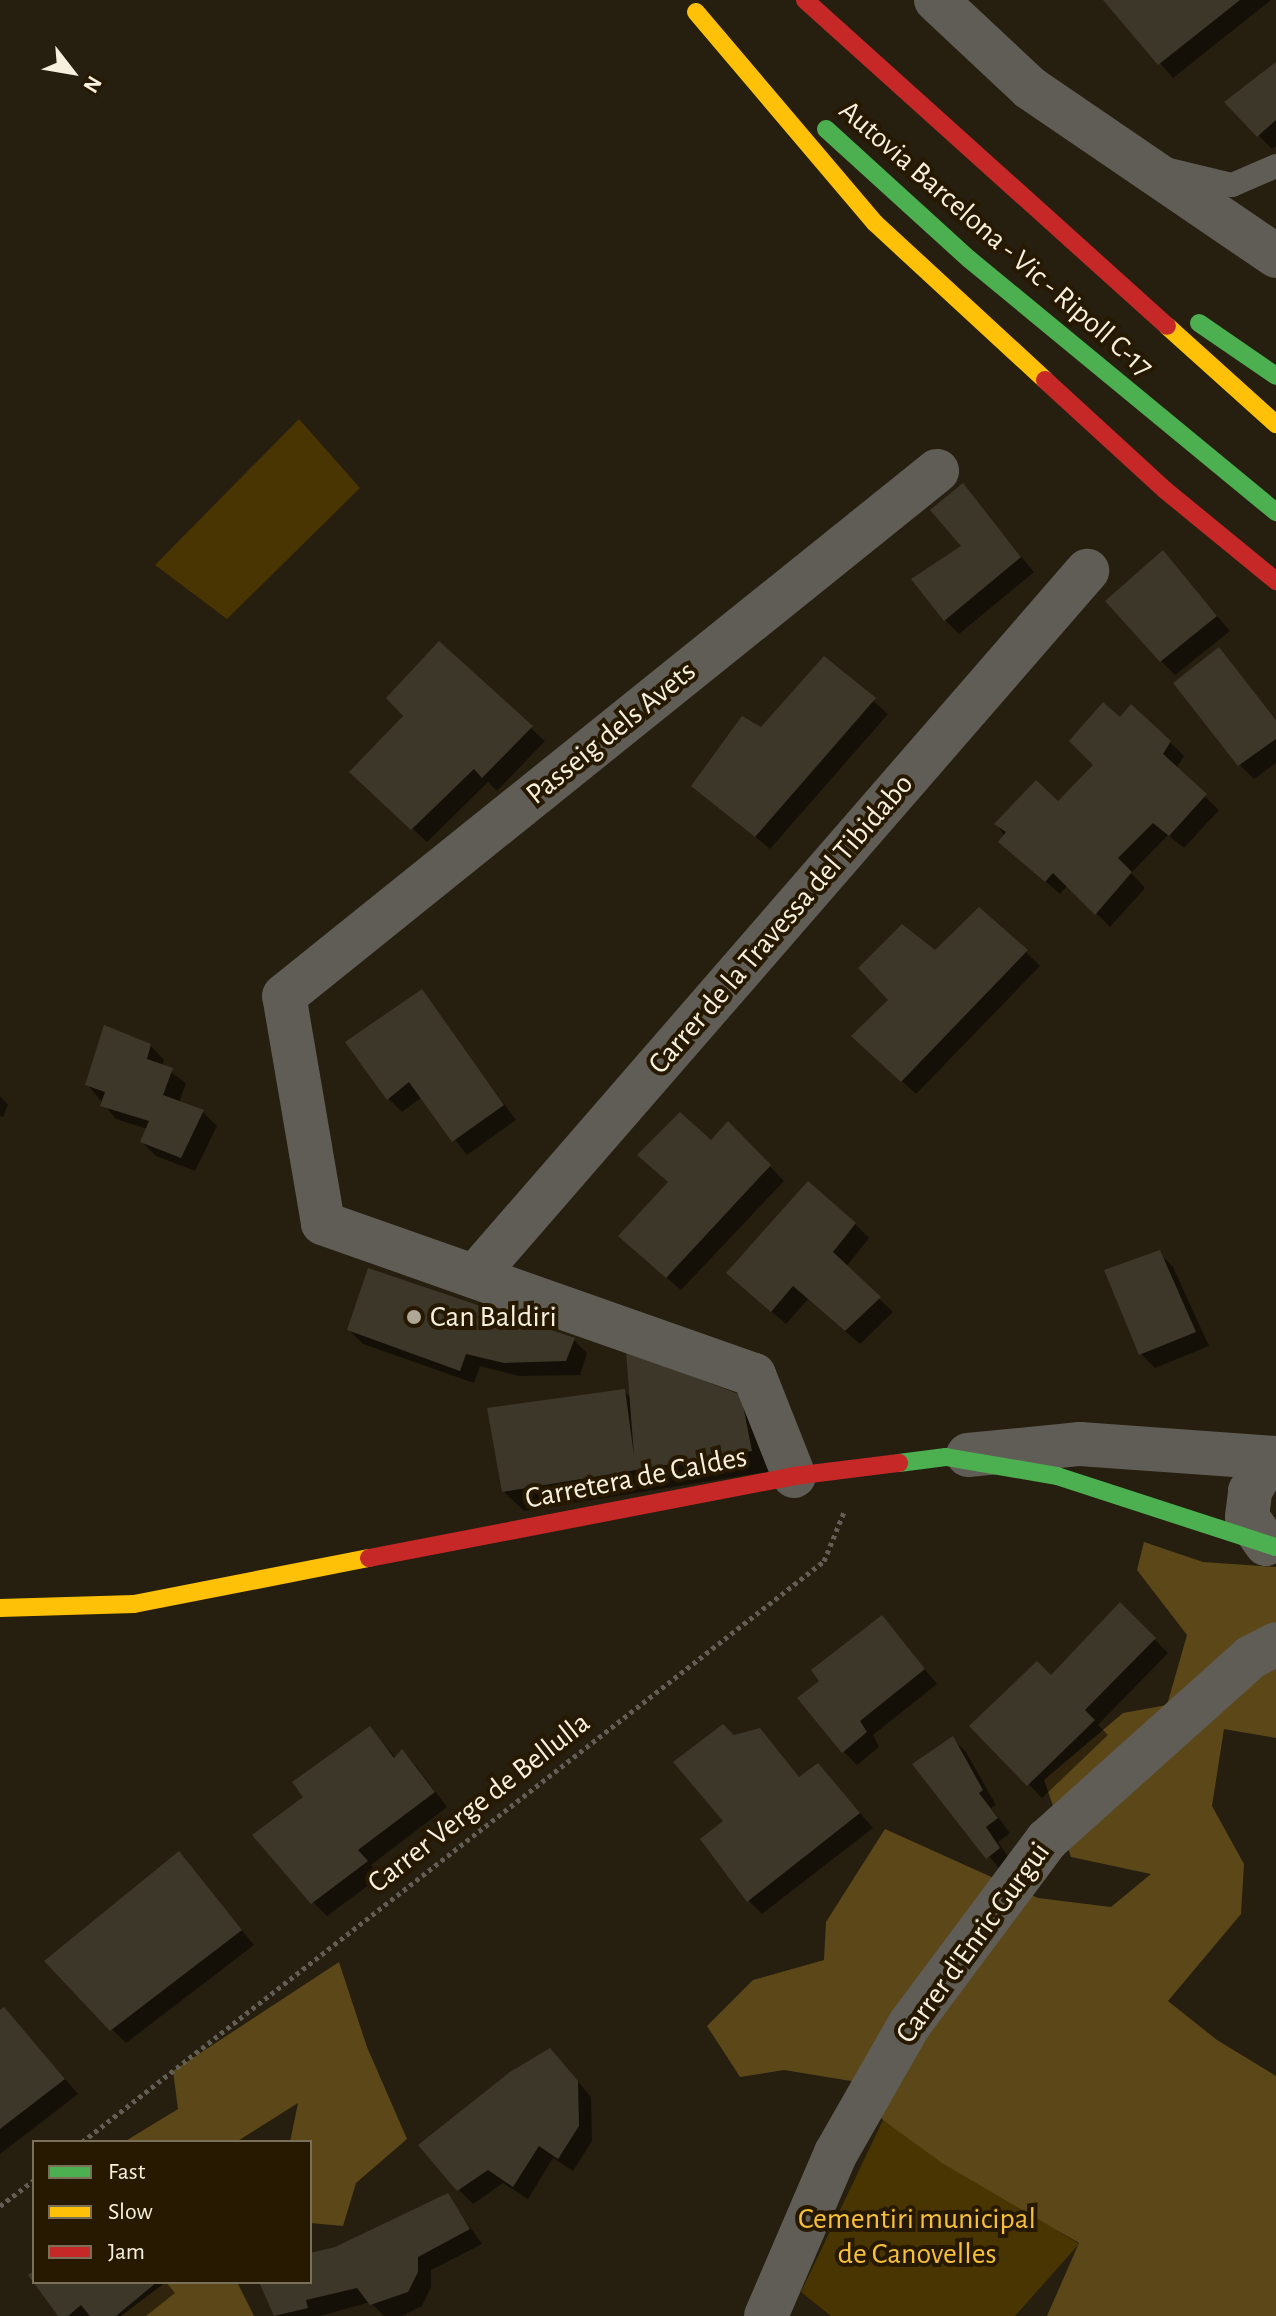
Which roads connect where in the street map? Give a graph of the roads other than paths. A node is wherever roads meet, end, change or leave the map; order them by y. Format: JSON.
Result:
{"nodes":[{"id":1,"x":806,"y":0,"type":"edge"},
{"id":2,"x":936,"y":0,"type":"edge"},
{"id":3,"x":691,"y":6,"type":"edge"},
{"id":4,"x":1143,"y":164,"type":"junction"},
{"id":5,"x":1276,"y":166,"type":"edge"},
{"id":6,"x":1276,"y":256,"type":"edge"},
{"id":7,"x":1276,"y":376,"type":"edge"},
{"id":8,"x":1276,"y":424,"type":"edge"},
{"id":9,"x":937,"y":471,"type":"dead end"},
{"id":10,"x":1276,"y":512,"type":"edge"},
{"id":11,"x":1087,"y":571,"type":"dead end"},
{"id":12,"x":1276,"y":581,"type":"edge"},
{"id":13,"x":475,"y":1276,"type":"junction"},
{"id":14,"x":946,"y":1457,"type":"junction"},
{"id":15,"x":1272,"y":1459,"type":"edge"},
{"id":16,"x":794,"y":1476,"type":"junction"},
{"id":17,"x":1271,"y":1546,"type":"edge"},
{"id":18,"x":0,"y":1608,"type":"edge"},
{"id":19,"x":1276,"y":1644,"type":"edge"},
{"id":20,"x":766,"y":2316,"type":"edge"}],
"edges":[{"from":1,"to":7,"type":"main road"},
{"from":1,"to":8,"type":"main road","name":"Autovia Barcelona - Vic - Ripoll C-17"},
{"from":2,"to":4,"type":"street"},
{"from":3,"to":10,"type":"main road","name":"Autovia Barcelona - Vic - Ripoll C-17"},
{"from":3,"to":12,"type":"main road"},
{"from":4,"to":5,"type":"lane"},
{"from":4,"to":6,"type":"street"},
{"from":9,"to":13,"type":"street","name":"Passeig dels Avets"},
{"from":11,"to":13,"type":"street","name":"Carrer de la Travessa del Tibidabo"},
{"from":13,"to":16,"type":"street"},
{"from":14,"to":15,"type":"street"},
{"from":14,"to":16,"type":"main road","name":"Carretera de Caldes"},
{"from":14,"to":17,"type":"main road","name":"Carretera de Caldes"},
{"from":15,"to":17,"type":"street"},
{"from":16,"to":18,"type":"main road","name":"Carretera de Caldes"},
{"from":19,"to":20,"type":"street","name":"Carrer d'Enric Gurgui"}]}
